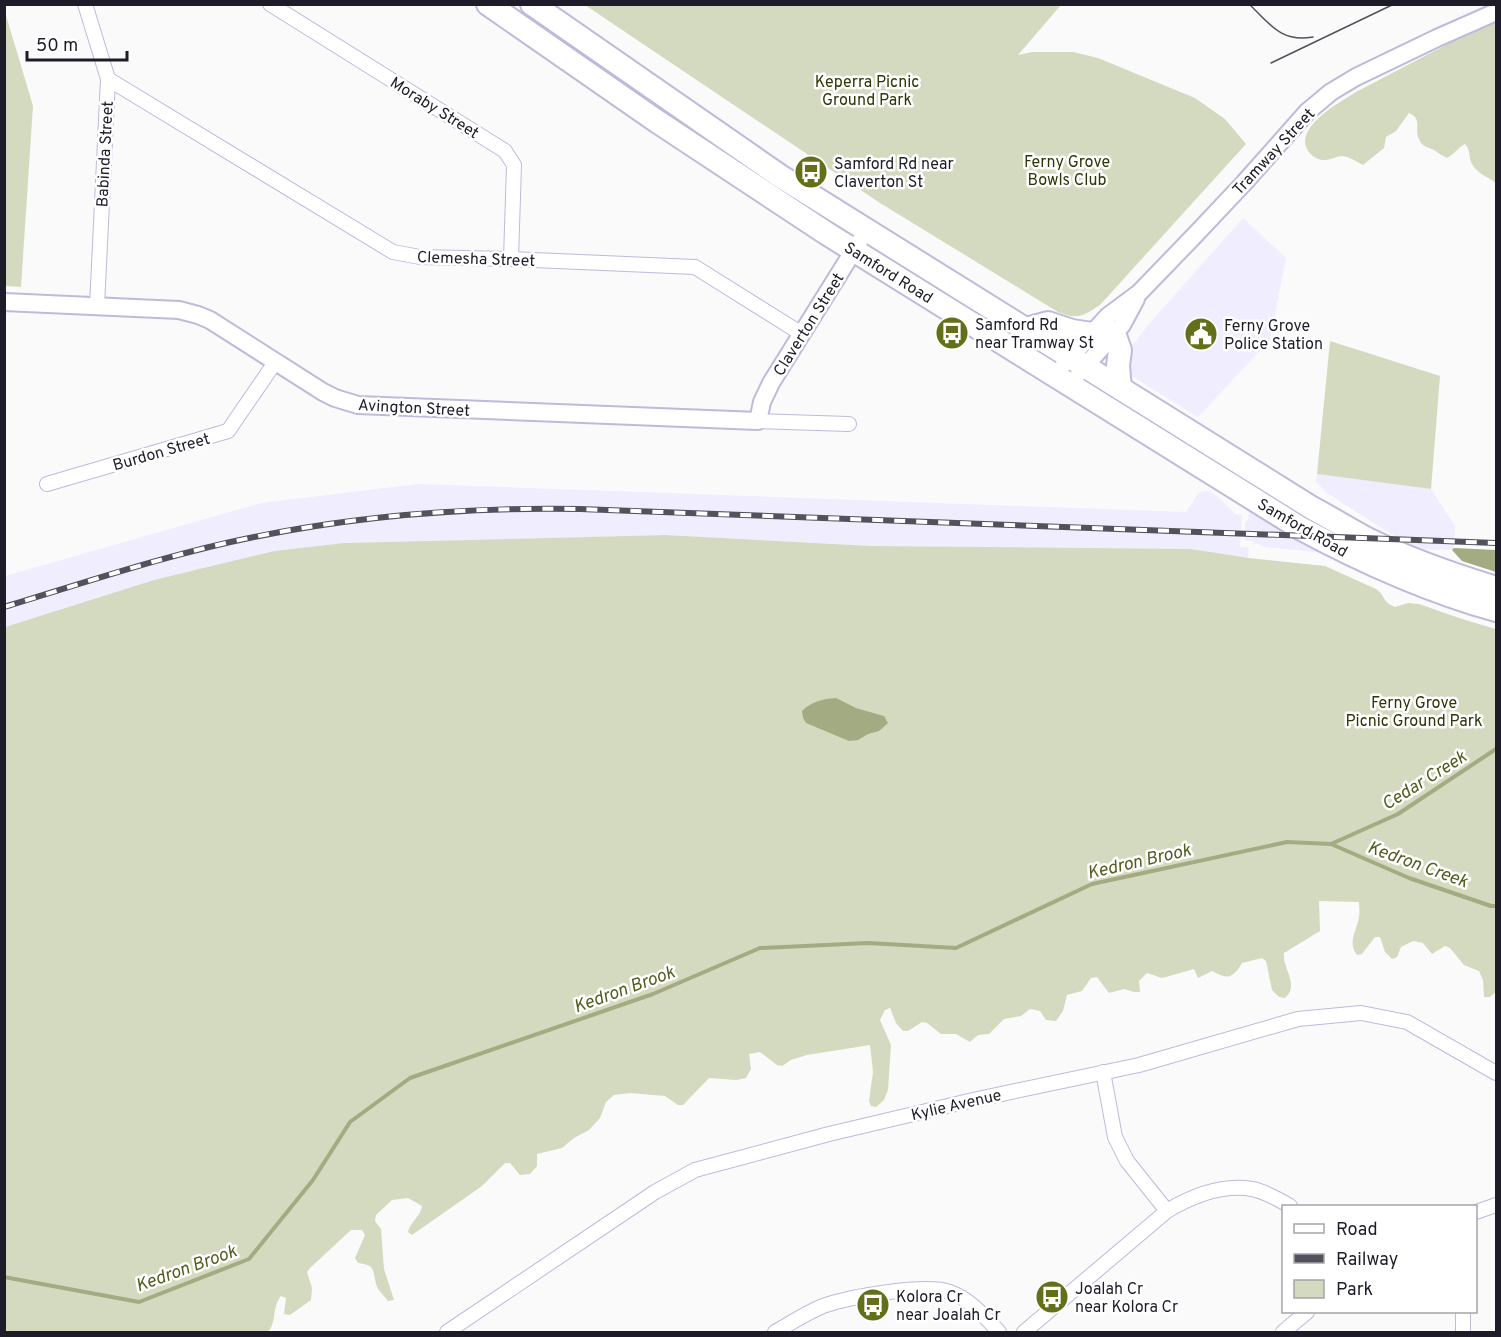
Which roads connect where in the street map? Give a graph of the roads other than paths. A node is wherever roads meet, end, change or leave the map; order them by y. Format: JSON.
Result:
{"nodes":[{"id":1,"x":85,"y":4,"type":"edge"},
{"id":2,"x":270,"y":4,"type":"edge"},
{"id":3,"x":488,"y":4,"type":"edge"},
{"id":4,"x":532,"y":4,"type":"edge"},
{"id":5,"x":1497,"y":12,"type":"edge"},
{"id":6,"x":108,"y":79,"type":"junction"},
{"id":7,"x":867,"y":231,"type":"junction"},
{"id":8,"x":854,"y":251,"type":"junction"},
{"id":9,"x":511,"y":259,"type":"junction"},
{"id":10,"x":4,"y":302,"type":"edge"},
{"id":11,"x":97,"y":306,"type":"junction"},
{"id":12,"x":1026,"y":329,"type":"junction"},
{"id":13,"x":802,"y":334,"type":"junction"},
{"id":14,"x":1103,"y":334,"type":"junction"},
{"id":15,"x":276,"y":361,"type":"junction"},
{"id":16,"x":1078,"y":362,"type":"junction"},
{"id":17,"x":1061,"y":380,"type":"junction"},
{"id":18,"x":1120,"y":388,"type":"junction"},
{"id":19,"x":758,"y":421,"type":"junction"},
{"id":20,"x":849,"y":424,"type":"dead end"},
{"id":21,"x":47,"y":484,"type":"dead end"},
{"id":22,"x":1497,"y":588,"type":"edge"},
{"id":23,"x":1497,"y":610,"type":"edge"},
{"id":24,"x":1103,"y":1072,"type":"junction"},
{"id":25,"x":1497,"y":1073,"type":"edge"},
{"id":26,"x":1288,"y":1205,"type":"edge"},
{"id":27,"x":1497,"y":1205,"type":"edge"},
{"id":28,"x":1167,"y":1211,"type":"junction"},
{"id":29,"x":1477,"y":1212,"type":"edge"},
{"id":30,"x":1305,"y":1313,"type":"edge"},
{"id":31,"x":1462,"y":1313,"type":"edge"},
{"id":32,"x":447,"y":1332,"type":"edge"},
{"id":33,"x":775,"y":1332,"type":"edge"},
{"id":34,"x":999,"y":1332,"type":"edge"},
{"id":35,"x":1024,"y":1332,"type":"edge"},
{"id":36,"x":1283,"y":1332,"type":"edge"},
{"id":37,"x":1463,"y":1332,"type":"edge"}],
"edges":[{"from":1,"to":6,"type":"street","name":"Babinda Street"},
{"from":2,"to":9,"type":"street","name":"Moraby Street"},
{"from":3,"to":8,"type":"main road","name":"Samford Road"},
{"from":4,"to":7,"type":"main road","name":"Samford Road"},
{"from":5,"to":14,"type":"street","name":"Tramway Street"},
{"from":6,"to":9,"type":"street","name":"Clemesha Street"},
{"from":6,"to":11,"type":"street","name":"Babinda Street"},
{"from":7,"to":8,"type":"street","name":"Claverton Street"},
{"from":7,"to":12,"type":"main road","name":"Samford Road"},
{"from":8,"to":13,"type":"street","name":"Claverton Street"},
{"from":8,"to":17,"type":"main road","name":"Samford Road"},
{"from":9,"to":13,"type":"street","name":"Clemesha Street"},
{"from":10,"to":11,"type":"street","name":"Avington Street"},
{"from":11,"to":15,"type":"street","name":"Avington Street"},
{"from":12,"to":14,"type":"main road"},
{"from":12,"to":16,"type":"main road","name":"Samford Road"},
{"from":13,"to":19,"type":"street","name":"Claverton Street"},
{"from":14,"to":16,"type":"street","name":"Tramway Street"},
{"from":14,"to":18,"type":"main road"},
{"from":15,"to":19,"type":"street","name":"Avington Street"},
{"from":15,"to":21,"type":"street","name":"Burdon Street"},
{"from":16,"to":17,"type":"street","name":"Tramway Street"},
{"from":16,"to":18,"type":"main road","name":"Samford Road"},
{"from":17,"to":23,"type":"main road","name":"Samford Road"},
{"from":18,"to":22,"type":"main road","name":"Samford Road"},
{"from":19,"to":20,"type":"street","name":"Avington Street"},
{"from":24,"to":25,"type":"street","name":"Kylie Avenue"},
{"from":24,"to":28,"type":"street"},
{"from":24,"to":32,"type":"street","name":"Kylie Avenue"},
{"from":26,"to":28,"type":"street"},
{"from":27,"to":29,"type":"street"},
{"from":28,"to":35,"type":"street"},
{"from":30,"to":36,"type":"street"},
{"from":31,"to":37,"type":"street"},
{"from":33,"to":34,"type":"street"}]}
